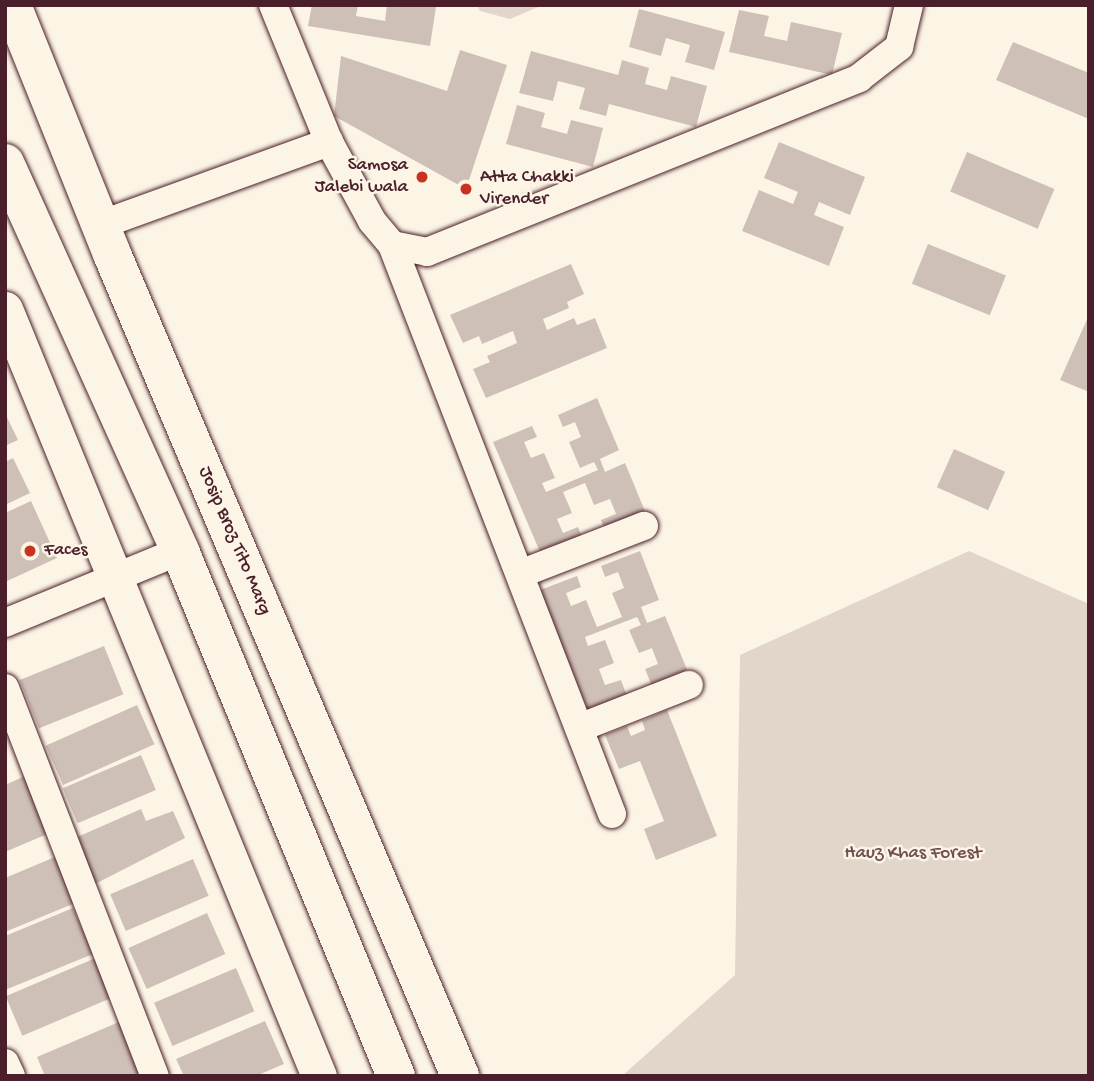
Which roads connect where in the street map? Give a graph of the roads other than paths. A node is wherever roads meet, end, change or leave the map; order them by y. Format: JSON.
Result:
{"nodes":[{"id":1,"x":12,"y":5,"type":"edge"},
{"id":2,"x":274,"y":5,"type":"edge"},
{"id":3,"x":909,"y":5,"type":"edge"},
{"id":4,"x":329,"y":142,"type":"junction"},
{"id":5,"x":5,"y":163,"type":"edge"},
{"id":6,"x":100,"y":225,"type":"junction"},
{"id":7,"x":391,"y":245,"type":"junction"},
{"id":8,"x":5,"y":309,"type":"edge"},
{"id":9,"x":645,"y":526,"type":"dead end"},
{"id":10,"x":180,"y":551,"type":"junction"},
{"id":11,"x":520,"y":575,"type":"junction"},
{"id":12,"x":115,"y":576,"type":"junction"},
{"id":13,"x":5,"y":623,"type":"edge"},
{"id":14,"x":689,"y":685,"type":"dead end"},
{"id":15,"x":5,"y":688,"type":"edge"},
{"id":16,"x":579,"y":728,"type":"junction"},
{"id":17,"x":612,"y":814,"type":"dead end"},
{"id":18,"x":5,"y":1063,"type":"edge"},
{"id":19,"x":11,"y":1076,"type":"edge"},
{"id":20,"x":155,"y":1076,"type":"edge"},
{"id":21,"x":319,"y":1076,"type":"edge"},
{"id":22,"x":396,"y":1076,"type":"edge"},
{"id":23,"x":460,"y":1076,"type":"edge"}],
"edges":[{"from":1,"to":6,"type":"main road","name":"Josip Broz Tito Marg"},
{"from":2,"to":4,"type":"street"},
{"from":3,"to":7,"type":"street"},
{"from":4,"to":6,"type":"street"},
{"from":4,"to":7,"type":"street"},
{"from":5,"to":10,"type":"main road"},
{"from":6,"to":23,"type":"main road","name":"Josip Broz Tito Marg"},
{"from":7,"to":11,"type":"street"},
{"from":8,"to":12,"type":"street"},
{"from":9,"to":11,"type":"street"},
{"from":10,"to":12,"type":"street"},
{"from":10,"to":22,"type":"main road"},
{"from":11,"to":16,"type":"street"},
{"from":12,"to":13,"type":"street"},
{"from":12,"to":21,"type":"street"},
{"from":14,"to":16,"type":"street"},
{"from":15,"to":20,"type":"street"},
{"from":16,"to":17,"type":"street"},
{"from":18,"to":19,"type":"street"}]}
